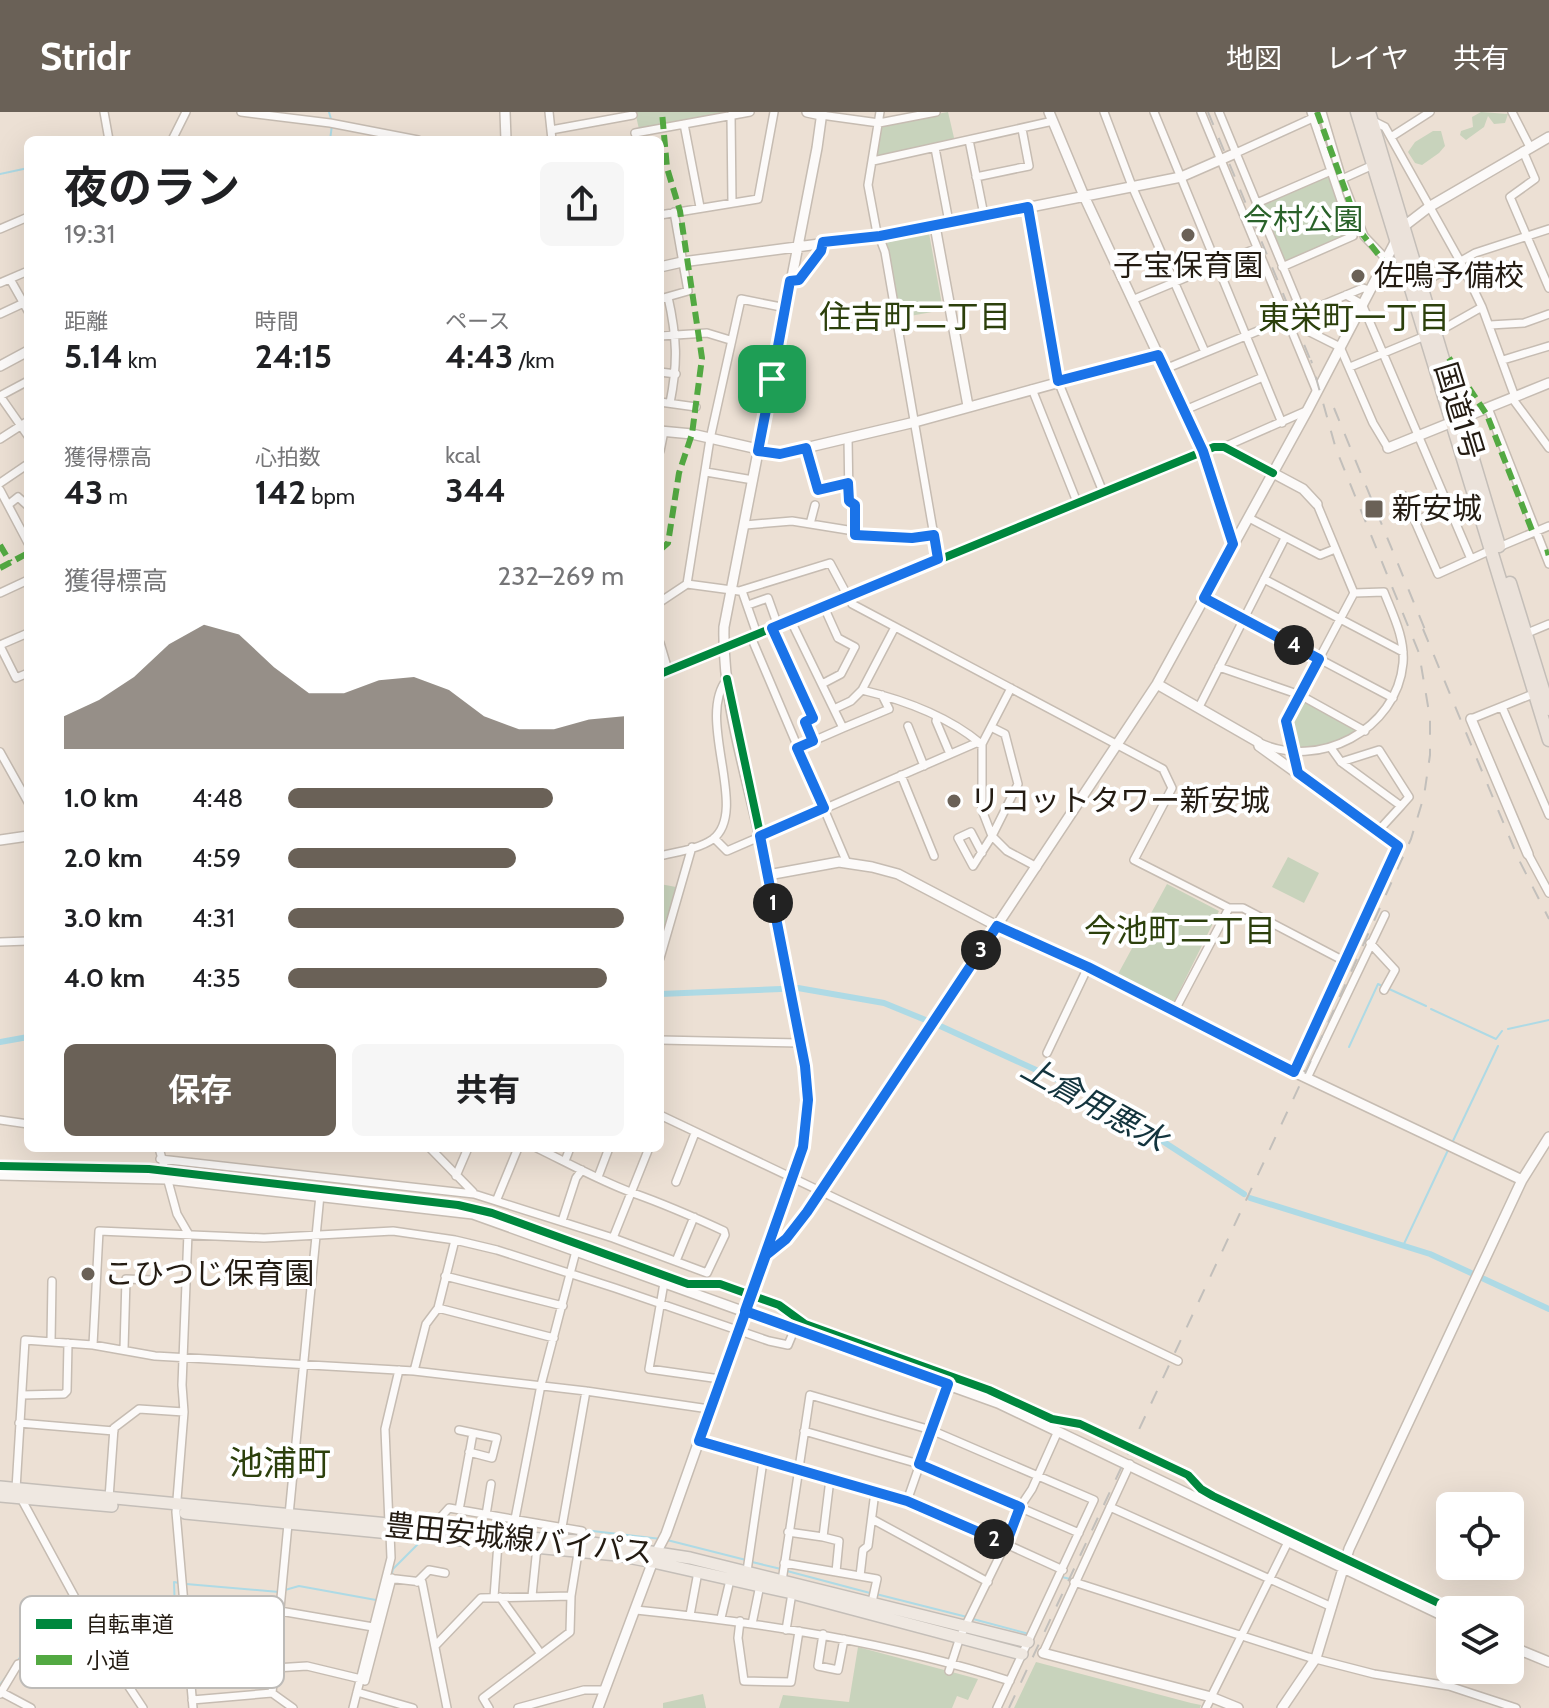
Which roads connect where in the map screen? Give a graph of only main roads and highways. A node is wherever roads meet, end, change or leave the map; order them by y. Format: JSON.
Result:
{"nodes":[{"id":1,"x":1357,"y":112,"type":"edge"},
{"id":2,"x":1370,"y":116,"type":"edge"},
{"id":3,"x":1378,"y":161,"type":"junction"},
{"id":4,"x":1430,"y":335,"type":"junction"},
{"id":5,"x":1495,"y":548,"type":"junction"},
{"id":6,"x":1549,"y":709,"type":"edge"},
{"id":7,"x":1549,"y":740,"type":"edge"},
{"id":8,"x":0,"y":1487,"type":"edge"},
{"id":9,"x":19,"y":1493,"type":"junction"},
{"id":10,"x":0,"y":1496,"type":"edge"},
{"id":11,"x":176,"y":1508,"type":"junction"},
{"id":12,"x":389,"y":1529,"type":"junction"},
{"id":13,"x":579,"y":1547,"type":"junction"},
{"id":14,"x":655,"y":1557,"type":"junction"},
{"id":15,"x":963,"y":1632,"type":"junction"},
{"id":16,"x":1028,"y":1642,"type":"road end"},
{"id":17,"x":1022,"y":1654,"type":"road end"}],
"edges":[{"from":1,"to":3,"type":"highway","name":"国道1号"},
{"from":2,"to":3,"type":"highway","name":"国道1号"},
{"from":3,"to":4,"type":"highway","name":"国道1号"},
{"from":3,"to":4,"type":"highway","name":"国道1号"},
{"from":4,"to":5,"type":"highway","name":"国道1号"},
{"from":5,"to":6,"type":"highway","name":"国道1号"},
{"from":5,"to":7,"type":"highway","name":"国道1号"},
{"from":8,"to":9,"type":"main road","name":"豊田安城線バイパス"},
{"from":9,"to":10,"type":"main road","name":"豊田安城線バイパス"},
{"from":9,"to":11,"type":"main road","name":"豊田安城線バイパス"},
{"from":9,"to":11,"type":"main road","name":"豊田安城線バイパス"},
{"from":11,"to":12,"type":"main road","name":"豊田安城線バイパス"},
{"from":12,"to":13,"type":"main road","name":"豊田安城線バイパス"},
{"from":12,"to":13,"type":"main road","name":"豊田安城線バイパス"},
{"from":13,"to":14,"type":"main road","name":"豊田安城線バイパス"},
{"from":14,"to":15,"type":"main road","name":"豊田安城線バイパス"},
{"from":14,"to":15,"type":"main road","name":"豊田安城線バイパス"},
{"from":15,"to":16,"type":"main road","name":"豊田安城線バイパス"},
{"from":15,"to":17,"type":"main road","name":"豊田安城線バイパス"}]}
